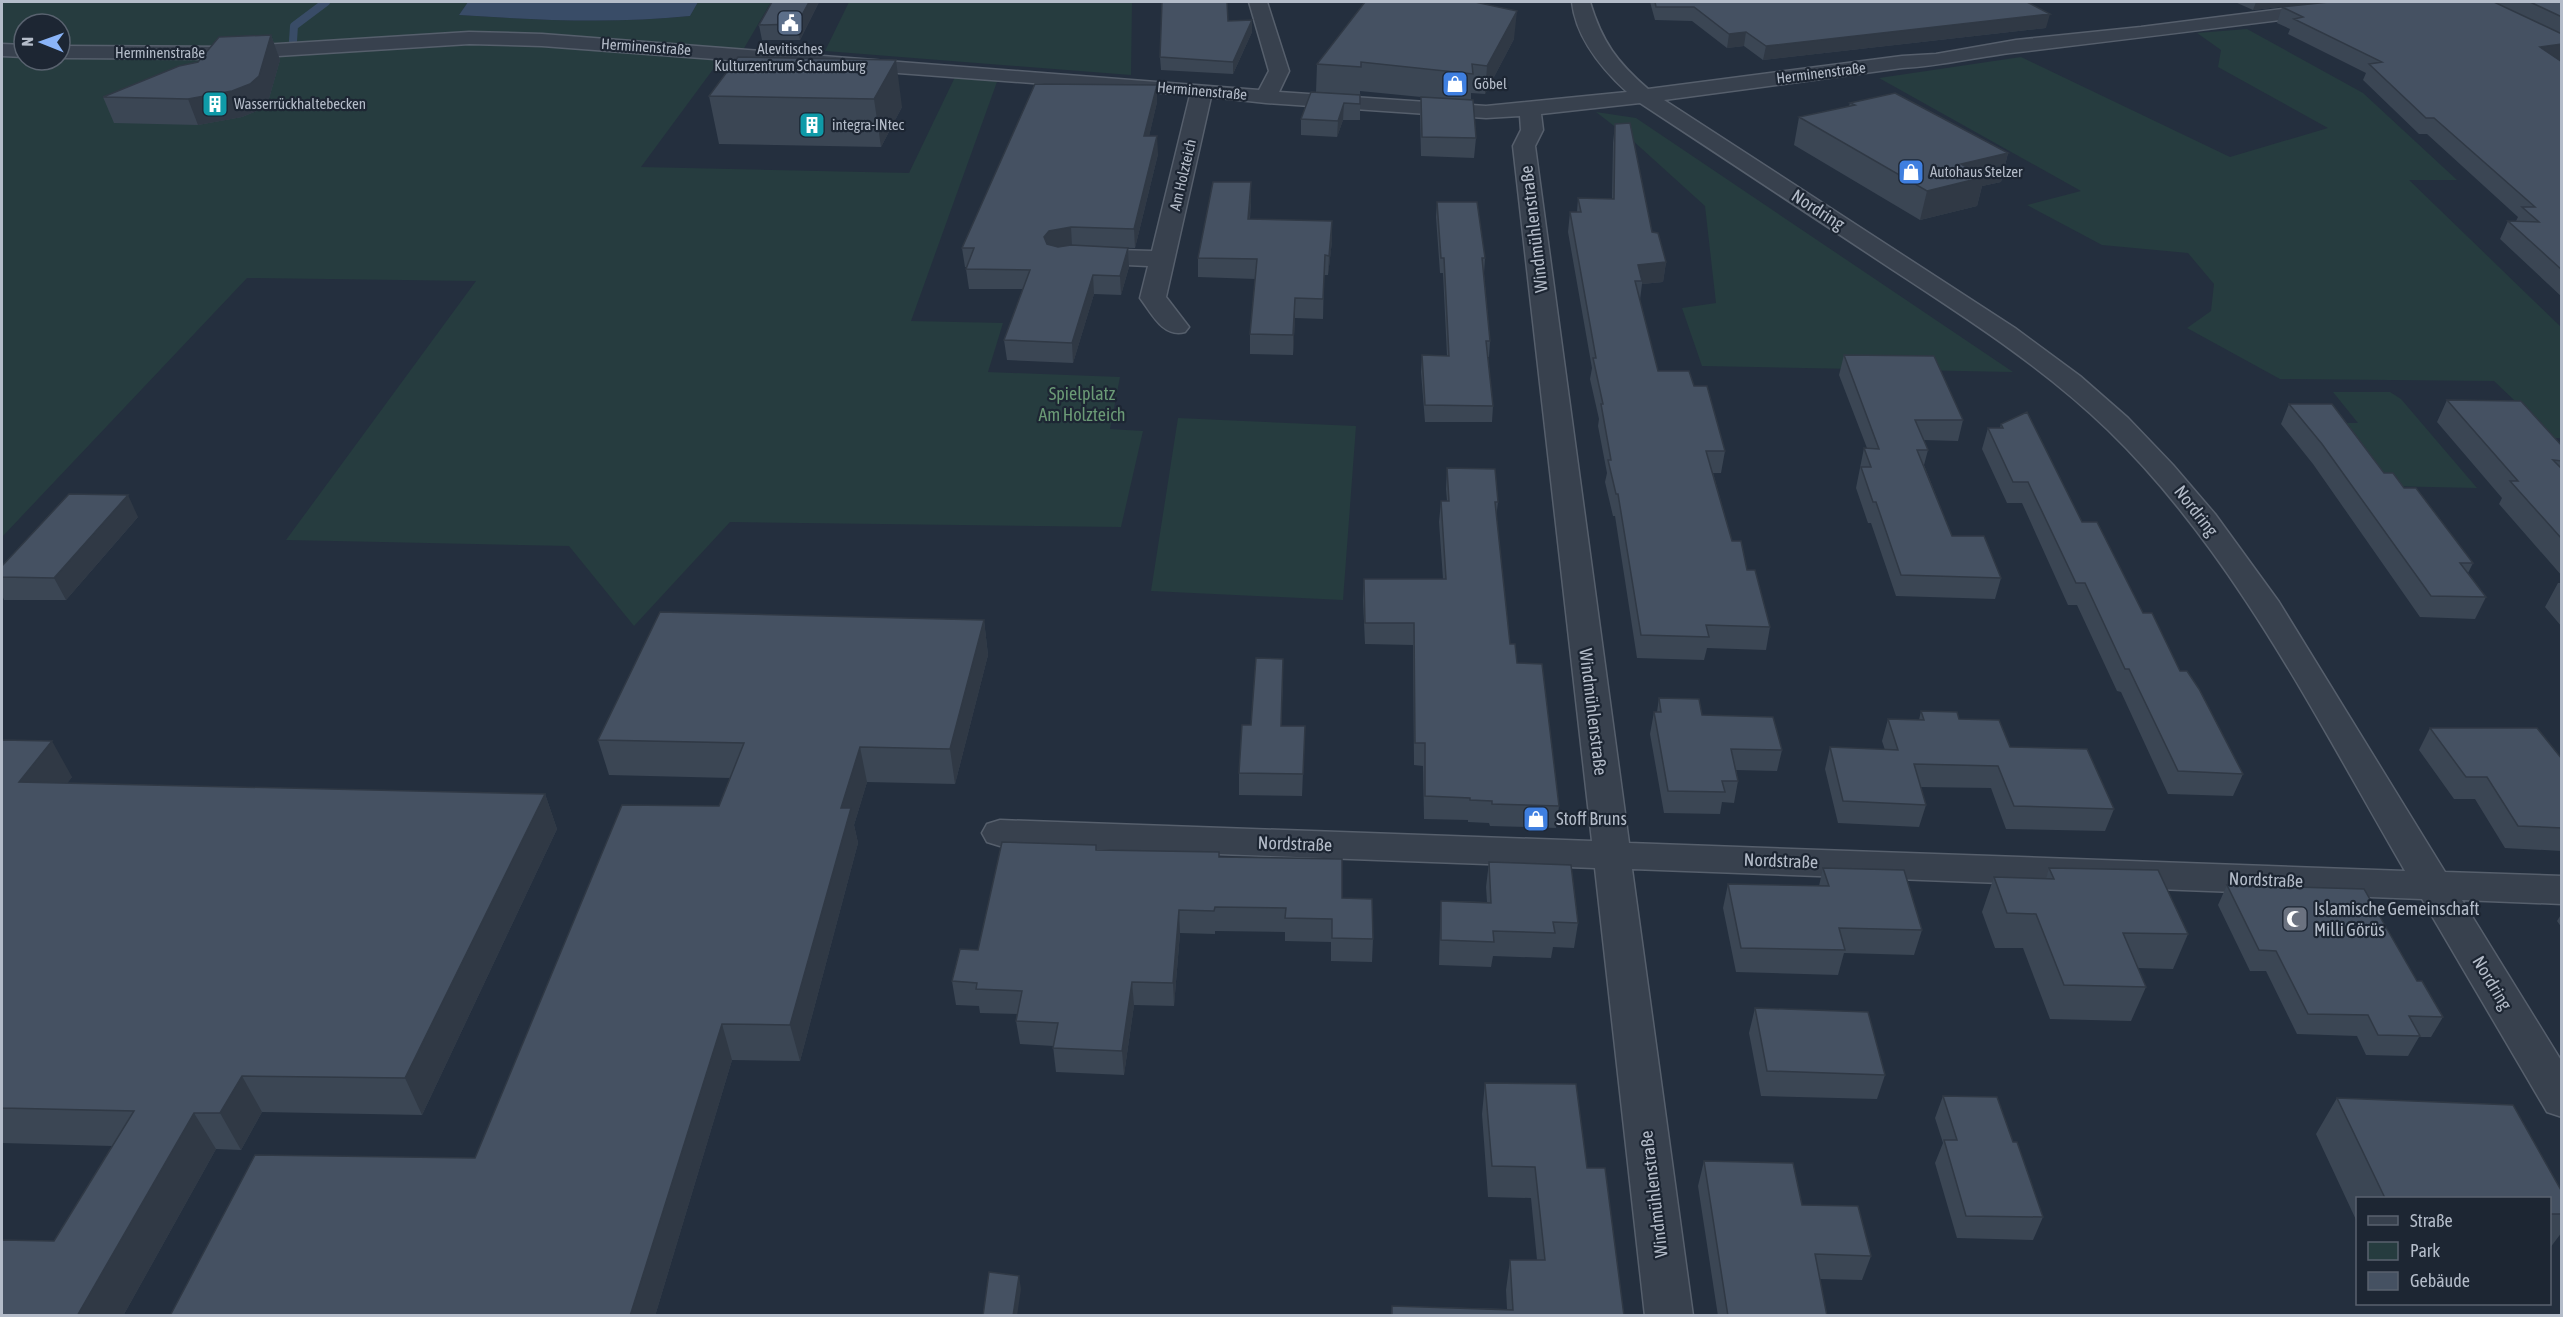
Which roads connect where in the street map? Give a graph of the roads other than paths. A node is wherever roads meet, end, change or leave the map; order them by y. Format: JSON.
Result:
{"nodes":[{"id":1,"x":1258,"y":2,"type":"edge"},
{"id":2,"x":1581,"y":2,"type":"edge"},
{"id":3,"x":2255,"y":2,"type":"edge"},
{"id":4,"x":2375,"y":2,"type":"edge"},
{"id":5,"x":2280,"y":14,"type":"junction"},
{"id":6,"x":72,"y":52,"type":"edge"},
{"id":7,"x":1202,"y":90,"type":"junction"},
{"id":8,"x":1644,"y":96,"type":"junction"},
{"id":9,"x":1266,"y":97,"type":"junction"},
{"id":10,"x":1530,"y":110,"type":"junction"},
{"id":11,"x":1060,"y":257,"type":"edge"},
{"id":12,"x":1163,"y":259,"type":"junction"},
{"id":13,"x":1176,"y":327,"type":"dead end"},
{"id":14,"x":1000,"y":833,"type":"dead end"},
{"id":15,"x":1611,"y":855,"type":"junction"},
{"id":16,"x":2434,"y":886,"type":"junction"},
{"id":17,"x":2562,"y":890,"type":"edge"},
{"id":18,"x":2562,"y":1100,"type":"edge"},
{"id":19,"x":1669,"y":1316,"type":"edge"}],
"edges":[{"from":1,"to":9,"type":"street","name":"Herminenstraße"},
{"from":2,"to":8,"type":"street","name":"Nordring"},
{"from":3,"to":5,"type":"street"},
{"from":4,"to":5,"type":"street","name":"Herminenstraße"},
{"from":5,"to":8,"type":"street","name":"Herminenstraße"},
{"from":6,"to":7,"type":"street","name":"Herminenstraße"},
{"from":7,"to":9,"type":"street","name":"Herminenstraße"},
{"from":7,"to":12,"type":"street","name":"Am Holzteich"},
{"from":8,"to":10,"type":"street","name":"Herminenstraße"},
{"from":8,"to":16,"type":"street","name":"Nordring"},
{"from":9,"to":10,"type":"street","name":"Herminenstraße"},
{"from":10,"to":15,"type":"street","name":"Windmühlenstraße"},
{"from":11,"to":12,"type":"street"},
{"from":12,"to":13,"type":"street","name":"Am Holzteich"},
{"from":14,"to":15,"type":"street","name":"Nordstraße"},
{"from":15,"to":16,"type":"street","name":"Nordstraße"},
{"from":15,"to":19,"type":"street","name":"Windmühlenstraße"},
{"from":16,"to":17,"type":"street","name":"Nordstraße"},
{"from":16,"to":18,"type":"street","name":"Nordring"}]}
